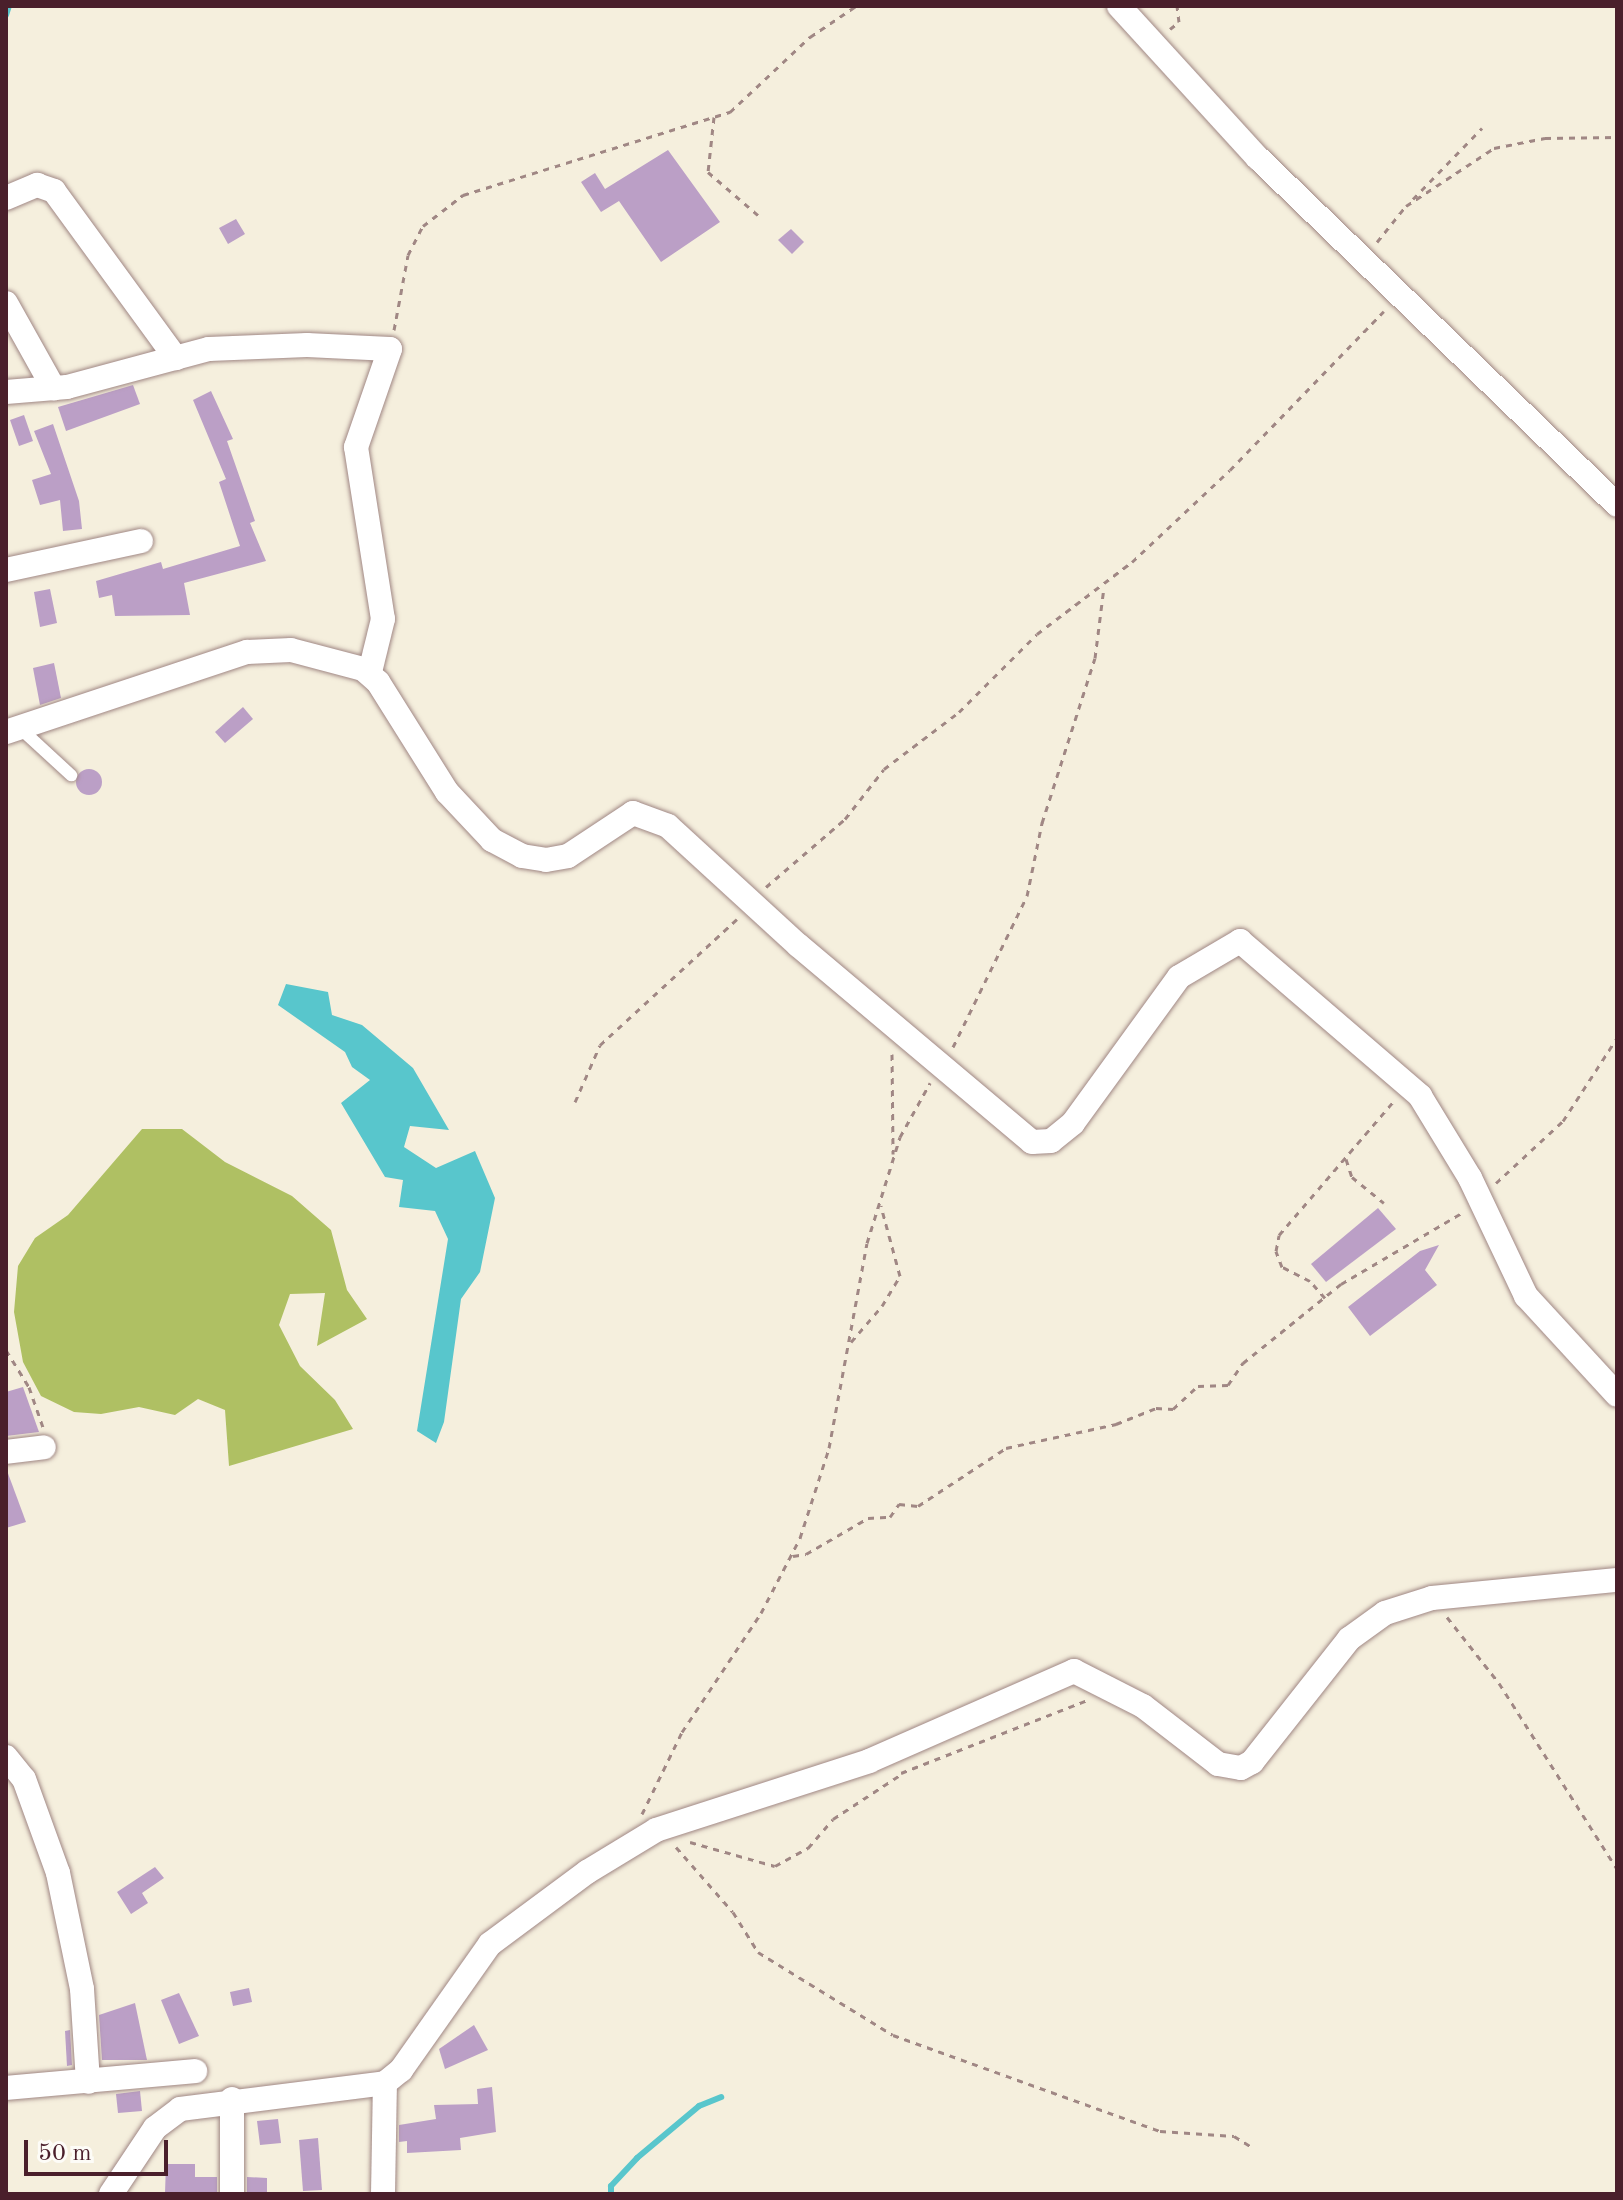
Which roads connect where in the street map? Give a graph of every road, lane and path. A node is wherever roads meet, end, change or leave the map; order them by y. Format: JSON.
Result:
{"nodes":[{"id":1,"x":856,"y":6,"type":"edge"},
{"id":2,"x":1119,"y":6,"type":"edge"},
{"id":3,"x":1177,"y":6,"type":"edge"},
{"id":4,"x":1154,"y":42,"type":"junction"},
{"id":5,"x":714,"y":117,"type":"junction"},
{"id":6,"x":1482,"y":128,"type":"dead end"},
{"id":7,"x":1617,"y":137,"type":"edge"},
{"id":8,"x":6,"y":198,"type":"edge"},
{"id":9,"x":1406,"y":206,"type":"junction"},
{"id":10,"x":758,"y":215,"type":"dead end"},
{"id":11,"x":1365,"y":258,"type":"junction"},
{"id":12,"x":1401,"y":294,"type":"junction"},
{"id":13,"x":6,"y":303,"type":"edge"},
{"id":14,"x":390,"y":349,"type":"junction"},
{"id":15,"x":176,"y":358,"type":"junction"},
{"id":16,"x":54,"y":389,"type":"junction"},
{"id":17,"x":6,"y":392,"type":"edge"},
{"id":18,"x":1617,"y":505,"type":"edge"},
{"id":19,"x":141,"y":541,"type":"dead end"},
{"id":20,"x":6,"y":570,"type":"edge"},
{"id":21,"x":1104,"y":587,"type":"junction"},
{"id":22,"x":370,"y":672,"type":"junction"},
{"id":23,"x":14,"y":731,"type":"edge"},
{"id":24,"x":71,"y":775,"type":"dead end"},
{"id":25,"x":755,"y":903,"type":"junction"},
{"id":26,"x":879,"y":1012,"type":"junction"},
{"id":27,"x":1617,"y":1038,"type":"edge"},
{"id":28,"x":942,"y":1067,"type":"junction"},
{"id":29,"x":1409,"y":1084,"type":"junction"},
{"id":30,"x":575,"y":1102,"type":"dead end"},
{"id":31,"x":1346,"y":1159,"type":"junction"},
{"id":32,"x":894,"y":1160,"type":"junction"},
{"id":33,"x":1481,"y":1198,"type":"junction"},
{"id":34,"x":1384,"y":1203,"type":"dead end"},
{"id":35,"x":881,"y":1206,"type":"junction"},
{"id":36,"x":1325,"y":1298,"type":"junction"},
{"id":37,"x":849,"y":1348,"type":"junction"},
{"id":38,"x":6,"y":1350,"type":"edge"},
{"id":39,"x":1617,"y":1395,"type":"edge"},
{"id":40,"x":44,"y":1447,"type":"joint"},
{"id":41,"x":6,"y":1452,"type":"edge"},
{"id":42,"x":791,"y":1556,"type":"junction"},
{"id":43,"x":1617,"y":1580,"type":"edge"},
{"id":44,"x":1432,"y":1598,"type":"junction"},
{"id":45,"x":1112,"y":1689,"type":"junction"},
{"id":46,"x":6,"y":1757,"type":"edge"},
{"id":47,"x":869,"y":1761,"type":"junction"},
{"id":48,"x":903,"y":1773,"type":"junction"},
{"id":49,"x":656,"y":1830,"type":"junction"},
{"id":50,"x":1617,"y":1869,"type":"edge"},
{"id":51,"x":195,"y":2071,"type":"dead end"},
{"id":52,"x":88,"y":2082,"type":"junction"},
{"id":53,"x":385,"y":2083,"type":"junction"},
{"id":54,"x":6,"y":2088,"type":"edge"},
{"id":55,"x":232,"y":2099,"type":"junction"},
{"id":56,"x":1250,"y":2146,"type":"dead end"},
{"id":57,"x":111,"y":2194,"type":"edge"},
{"id":58,"x":232,"y":2194,"type":"edge"},
{"id":59,"x":383,"y":2194,"type":"edge"}],
"edges":[{"from":1,"to":5,"type":"path"},
{"from":2,"to":4,"type":"street"},
{"from":3,"to":4,"type":"path"},
{"from":4,"to":11,"type":"street"},
{"from":5,"to":10,"type":"path"},
{"from":5,"to":14,"type":"path"},
{"from":6,"to":9,"type":"path"},
{"from":7,"to":9,"type":"path"},
{"from":8,"to":15,"type":"street"},
{"from":9,"to":11,"type":"path"},
{"from":11,"to":12,"type":"street"},
{"from":12,"to":18,"type":"street"},
{"from":12,"to":21,"type":"path"},
{"from":13,"to":16,"type":"street"},
{"from":14,"to":15,"type":"street"},
{"from":14,"to":22,"type":"street"},
{"from":15,"to":16,"type":"street"},
{"from":16,"to":17,"type":"street"},
{"from":19,"to":20,"type":"street"},
{"from":21,"to":25,"type":"path"},
{"from":21,"to":28,"type":"path"},
{"from":22,"to":23,"type":"street"},
{"from":22,"to":25,"type":"street"},
{"from":23,"to":24,"type":"lane"},
{"from":25,"to":26,"type":"street"},
{"from":25,"to":30,"type":"path"},
{"from":26,"to":28,"type":"street"},
{"from":26,"to":32,"type":"path"},
{"from":27,"to":33,"type":"path"},
{"from":28,"to":29,"type":"street"},
{"from":28,"to":32,"type":"path"},
{"from":29,"to":31,"type":"path"},
{"from":29,"to":33,"type":"street"},
{"from":31,"to":34,"type":"path"},
{"from":31,"to":36,"type":"path"},
{"from":32,"to":35,"type":"path"},
{"from":33,"to":36,"type":"path"},
{"from":33,"to":39,"type":"street"},
{"from":35,"to":37,"type":"path"},
{"from":35,"to":37,"type":"path"},
{"from":36,"to":42,"type":"path"},
{"from":37,"to":42,"type":"path"},
{"from":38,"to":40,"type":"path"},
{"from":40,"to":41,"type":"street"},
{"from":42,"to":49,"type":"path"},
{"from":43,"to":44,"type":"street"},
{"from":44,"to":45,"type":"street"},
{"from":44,"to":50,"type":"path"},
{"from":45,"to":47,"type":"street"},
{"from":45,"to":48,"type":"path"},
{"from":46,"to":52,"type":"street"},
{"from":47,"to":48,"type":"path"},
{"from":47,"to":49,"type":"street"},
{"from":48,"to":56,"type":"path"},
{"from":49,"to":53,"type":"street"},
{"from":51,"to":52,"type":"street"},
{"from":52,"to":54,"type":"street"},
{"from":53,"to":55,"type":"street"},
{"from":53,"to":59,"type":"street"},
{"from":55,"to":57,"type":"street"},
{"from":55,"to":58,"type":"street"}]}
